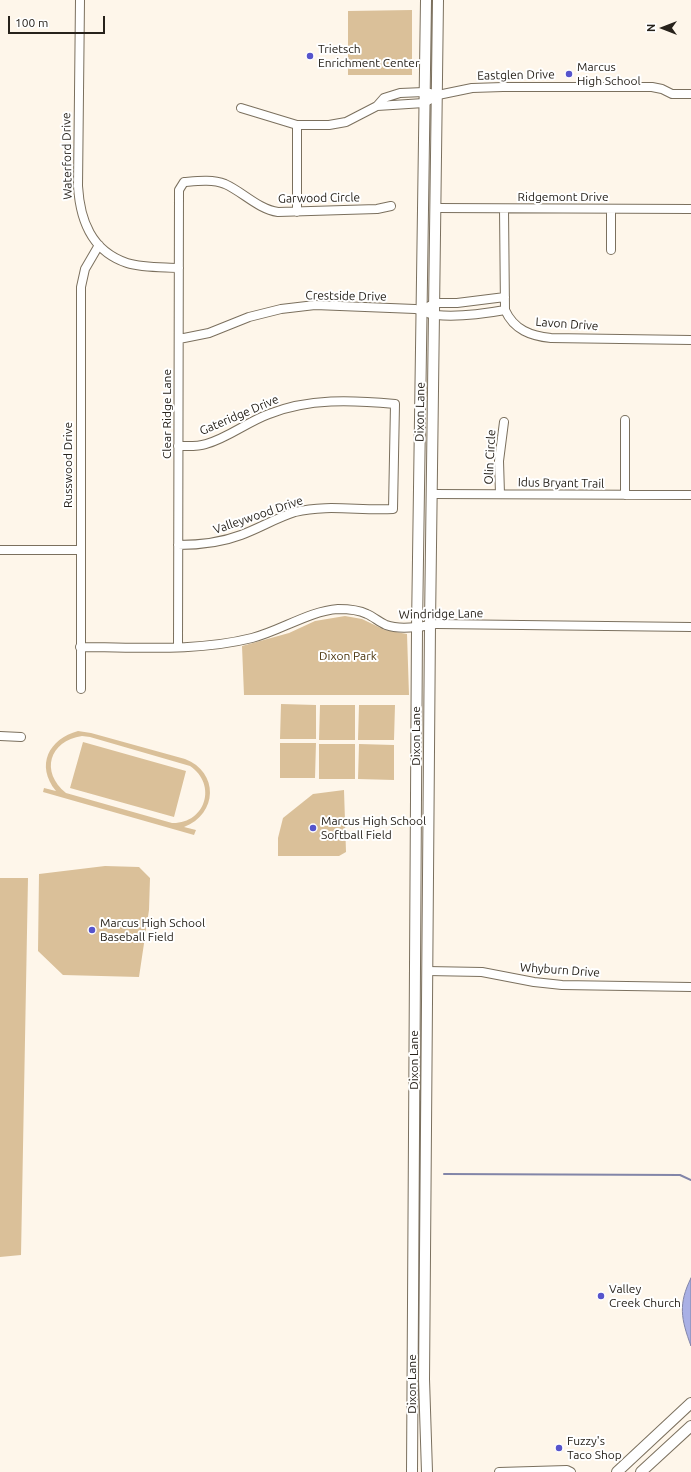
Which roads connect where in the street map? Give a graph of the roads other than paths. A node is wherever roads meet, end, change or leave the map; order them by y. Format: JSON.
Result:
{"nodes":[{"id":1,"x":80,"y":0,"type":"edge"},
{"id":2,"x":426,"y":0,"type":"edge"},
{"id":3,"x":438,"y":0,"type":"edge"},
{"id":4,"x":425,"y":46,"type":"junction"},
{"id":5,"x":438,"y":46,"type":"junction"},
{"id":6,"x":424,"y":92,"type":"junction"},
{"id":7,"x":691,"y":94,"type":"edge"},
{"id":8,"x":438,"y":95,"type":"junction"},
{"id":9,"x":424,"y":102,"type":"junction"},
{"id":10,"x":377,"y":106,"type":"junction"},
{"id":11,"x":242,"y":108,"type":"dead end"},
{"id":12,"x":298,"y":125,"type":"junction"},
{"id":13,"x":184,"y":182,"type":"joint"},
{"id":14,"x":391,"y":206,"type":"dead end"},
{"id":15,"x":436,"y":208,"type":"junction"},
{"id":16,"x":504,"y":209,"type":"junction"},
{"id":17,"x":611,"y":209,"type":"junction"},
{"id":18,"x":691,"y":209,"type":"edge"},
{"id":19,"x":297,"y":212,"type":"junction"},
{"id":20,"x":99,"y":245,"type":"junction"},
{"id":21,"x":611,"y":250,"type":"dead end"},
{"id":22,"x":179,"y":268,"type":"junction"},
{"id":23,"x":505,"y":297,"type":"junction"},
{"id":24,"x":435,"y":303,"type":"junction"},
{"id":25,"x":422,"y":310,"type":"junction"},
{"id":26,"x":505,"y":310,"type":"junction"},
{"id":27,"x":434,"y":316,"type":"junction"},
{"id":28,"x":179,"y":339,"type":"junction"},
{"id":29,"x":691,"y":340,"type":"edge"},
{"id":30,"x":625,"y":420,"type":"dead end"},
{"id":31,"x":504,"y":422,"type":"dead end"},
{"id":32,"x":178,"y":446,"type":"junction"},
{"id":33,"x":432,"y":494,"type":"junction"},
{"id":34,"x":500,"y":494,"type":"junction"},
{"id":35,"x":691,"y":495,"type":"edge"},
{"id":36,"x":624,"y":496,"type":"junction"},
{"id":37,"x":393,"y":509,"type":"joint"},
{"id":38,"x":178,"y":544,"type":"junction"},
{"id":39,"x":0,"y":550,"type":"edge"},
{"id":40,"x":80,"y":550,"type":"junction"},
{"id":41,"x":430,"y":624,"type":"junction"},
{"id":42,"x":691,"y":627,"type":"edge"},
{"id":43,"x":417,"y":628,"type":"junction"},
{"id":44,"x":80,"y":647,"type":"junction"},
{"id":45,"x":178,"y":647,"type":"junction"},
{"id":46,"x":81,"y":689,"type":"dead end"},
{"id":47,"x":0,"y":736,"type":"edge"},
{"id":48,"x":21,"y":737,"type":"dead end"},
{"id":49,"x":427,"y":971,"type":"junction"},
{"id":50,"x":691,"y":987,"type":"edge"},
{"id":51,"x":415,"y":1095,"type":"junction"},
{"id":52,"x":426,"y":1096,"type":"junction"},
{"id":53,"x":425,"y":1319,"type":"junction"},
{"id":54,"x":413,"y":1321,"type":"junction"},
{"id":55,"x":691,"y":1403,"type":"edge"},
{"id":56,"x":691,"y":1426,"type":"edge"},
{"id":57,"x":412,"y":1472,"type":"edge"},
{"id":58,"x":427,"y":1472,"type":"edge"},
{"id":59,"x":499,"y":1472,"type":"edge"},
{"id":60,"x":571,"y":1472,"type":"edge"},
{"id":61,"x":617,"y":1472,"type":"edge"},
{"id":62,"x":641,"y":1472,"type":"edge"}],
"edges":[{"from":1,"to":20,"type":"street","name":"Waterford Drive"},
{"from":2,"to":4,"type":"main road","name":"Dixon Lane"},
{"from":3,"to":5,"type":"main road","name":"Dixon Lane"},
{"from":4,"to":5,"type":"main road"},
{"from":4,"to":6,"type":"main road","name":"Dixon Lane"},
{"from":5,"to":8,"type":"main road","name":"Dixon Lane"},
{"from":6,"to":8,"type":"street","name":"Eastglen Drive"},
{"from":6,"to":9,"type":"main road","name":"Dixon Lane"},
{"from":6,"to":10,"type":"street","name":"Eastglen Drive"},
{"from":7,"to":8,"type":"street","name":"Eastglen Drive"},
{"from":8,"to":9,"type":"street","name":"Eastglen Drive"},
{"from":8,"to":15,"type":"main road","name":"Dixon Lane"},
{"from":9,"to":10,"type":"street","name":"Eastglen Drive"},
{"from":9,"to":25,"type":"main road","name":"Dixon Lane"},
{"from":10,"to":12,"type":"street","name":"Eastglen Drive"},
{"from":11,"to":12,"type":"street","name":"Eastglen Drive"},
{"from":12,"to":19,"type":"street"},
{"from":13,"to":19,"type":"street","name":"Garwood Circle"},
{"from":13,"to":22,"type":"street","name":"Clear Ridge Lane"},
{"from":14,"to":19,"type":"street","name":"Garwood Circle"},
{"from":15,"to":16,"type":"street","name":"Ridgemont Drive"},
{"from":15,"to":24,"type":"main road","name":"Dixon Lane"},
{"from":16,"to":17,"type":"street","name":"Ridgemont Drive"},
{"from":16,"to":23,"type":"street"},
{"from":17,"to":18,"type":"street","name":"Ridgemont Drive"},
{"from":17,"to":21,"type":"street"},
{"from":20,"to":22,"type":"street","name":"Waterford Drive"},
{"from":20,"to":40,"type":"street","name":"Russwood Drive"},
{"from":22,"to":28,"type":"street","name":"Clear Ridge Lane"},
{"from":23,"to":24,"type":"street"},
{"from":23,"to":26,"type":"street"},
{"from":24,"to":25,"type":"street"},
{"from":24,"to":27,"type":"main road","name":"Dixon Lane"},
{"from":25,"to":27,"type":"street"},
{"from":25,"to":28,"type":"street","name":"Crestside Drive"},
{"from":25,"to":43,"type":"main road","name":"Dixon Lane"},
{"from":26,"to":27,"type":"street"},
{"from":26,"to":29,"type":"street","name":"Lavon Drive"},
{"from":27,"to":33,"type":"main road","name":"Dixon Lane"},
{"from":28,"to":32,"type":"street","name":"Clear Ridge Lane"},
{"from":30,"to":36,"type":"street"},
{"from":31,"to":34,"type":"street","name":"Olin Circle"},
{"from":32,"to":37,"type":"street","name":"Gateridge Drive"},
{"from":32,"to":38,"type":"street","name":"Clear Ridge Lane"},
{"from":33,"to":34,"type":"street","name":"Idus Bryant Trail"},
{"from":33,"to":41,"type":"main road","name":"Dixon Lane"},
{"from":34,"to":36,"type":"street","name":"Idus Bryant Trail"},
{"from":35,"to":36,"type":"street","name":"Idus Bryant Trail"},
{"from":37,"to":38,"type":"street","name":"Valleywood Drive"},
{"from":38,"to":45,"type":"street","name":"Clear Ridge Lane"},
{"from":39,"to":40,"type":"street"},
{"from":40,"to":44,"type":"street","name":"Russwood Drive"},
{"from":41,"to":42,"type":"street","name":"Windridge Lane"},
{"from":41,"to":43,"type":"street","name":"Windridge Lane"},
{"from":41,"to":49,"type":"main road","name":"Dixon Lane"},
{"from":43,"to":45,"type":"street","name":"Windridge Lane"},
{"from":43,"to":51,"type":"main road","name":"Dixon Lane"},
{"from":44,"to":45,"type":"street","name":"Windridge Lane"},
{"from":44,"to":46,"type":"street","name":"Russwood Drive"},
{"from":47,"to":48,"type":"street"},
{"from":49,"to":50,"type":"street","name":"Whyburn Drive"},
{"from":49,"to":52,"type":"main road","name":"Dixon Lane"},
{"from":51,"to":52,"type":"main road"},
{"from":51,"to":54,"type":"main road","name":"Dixon Lane"},
{"from":52,"to":53,"type":"main road","name":"Dixon Lane"},
{"from":53,"to":54,"type":"main road"},
{"from":53,"to":58,"type":"main road","name":"Dixon Lane"},
{"from":54,"to":57,"type":"main road","name":"Dixon Lane"},
{"from":55,"to":61,"type":"main road"},
{"from":56,"to":62,"type":"main road"},
{"from":59,"to":60,"type":"street"}]}
